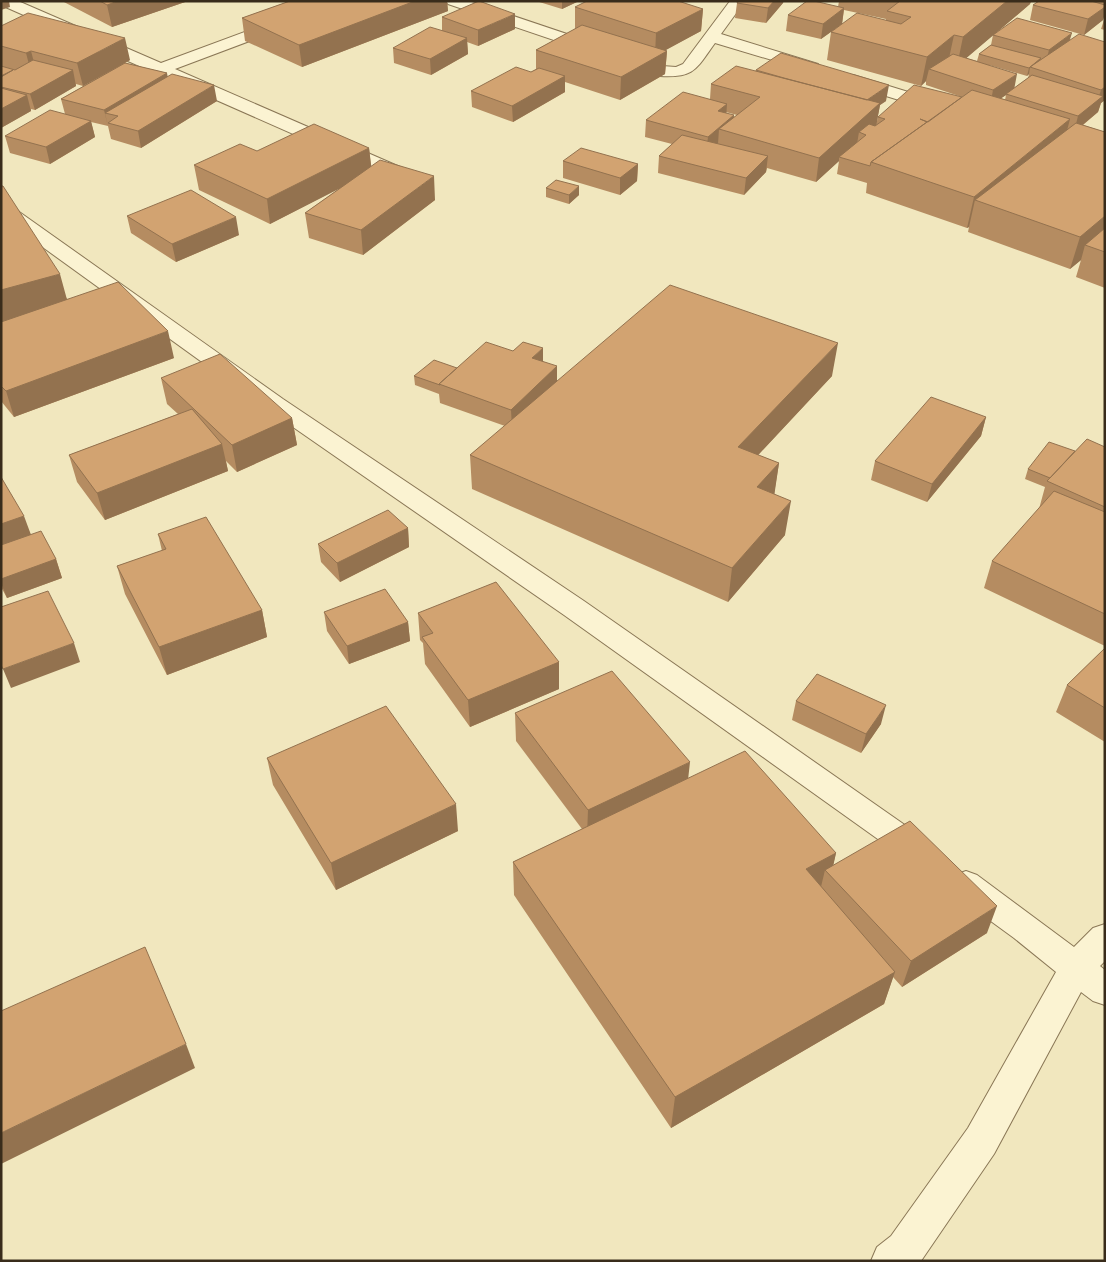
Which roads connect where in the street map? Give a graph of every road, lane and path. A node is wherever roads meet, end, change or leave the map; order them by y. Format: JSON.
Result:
{"nodes":[{"id":1,"x":343,"y":1,"type":"edge"},
{"id":2,"x":453,"y":1,"type":"edge"},
{"id":3,"x":738,"y":1,"type":"edge"},
{"id":4,"x":8,"y":2,"type":"edge"},
{"id":5,"x":565,"y":26,"type":"dead end"},
{"id":6,"x":550,"y":34,"type":"junction"},
{"id":7,"x":713,"y":36,"type":"junction"},
{"id":8,"x":161,"y":69,"type":"junction"},
{"id":9,"x":955,"y":112,"type":"edge"},
{"id":10,"x":412,"y":179,"type":"edge"},
{"id":11,"x":1,"y":208,"type":"edge"},
{"id":12,"x":128,"y":298,"type":"junction"},
{"id":13,"x":101,"y":306,"type":"edge"},
{"id":14,"x":1105,"y":938,"type":"edge"},
{"id":15,"x":1076,"y":968,"type":"junction"},
{"id":16,"x":1105,"y":990,"type":"edge"},
{"id":17,"x":891,"y":1261,"type":"edge"}],
"edges":[{"from":1,"to":8,"type":"street"},
{"from":2,"to":6,"type":"street"},
{"from":3,"to":7,"type":"street"},
{"from":4,"to":8,"type":"street"},
{"from":5,"to":6,"type":"street"},
{"from":6,"to":7,"type":"street"},
{"from":7,"to":9,"type":"street"},
{"from":8,"to":10,"type":"street"},
{"from":11,"to":12,"type":"street"},
{"from":12,"to":13,"type":"street"},
{"from":12,"to":15,"type":"street"},
{"from":14,"to":15,"type":"street"},
{"from":15,"to":16,"type":"street"},
{"from":15,"to":17,"type":"street"}]}
